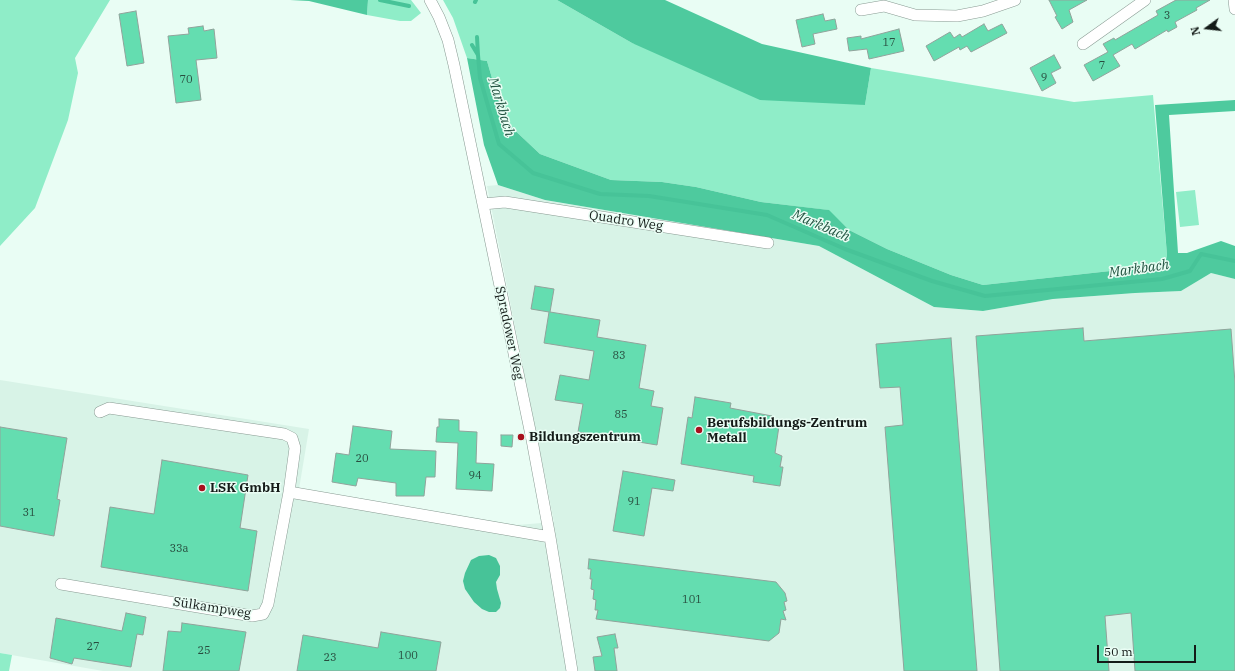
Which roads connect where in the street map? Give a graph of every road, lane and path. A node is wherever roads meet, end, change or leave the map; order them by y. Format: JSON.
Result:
{"nodes":[{"id":1,"x":430,"y":0,"type":"edge"},
{"id":2,"x":1015,"y":0,"type":"edge"},
{"id":3,"x":1145,"y":0,"type":"edge"},
{"id":4,"x":1234,"y":0,"type":"edge"},
{"id":5,"x":1235,"y":9,"type":"edge"},
{"id":6,"x":861,"y":10,"type":"dead end"},
{"id":7,"x":1083,"y":44,"type":"dead end"},
{"id":8,"x":483,"y":204,"type":"junction"},
{"id":9,"x":768,"y":243,"type":"dead end"},
{"id":10,"x":100,"y":412,"type":"dead end"},
{"id":11,"x":289,"y":492,"type":"junction"},
{"id":12,"x":550,"y":537,"type":"junction"},
{"id":13,"x":61,"y":584,"type":"dead end"},
{"id":14,"x":572,"y":671,"type":"edge"}],
"edges":[{"from":1,"to":8,"type":"street","name":"Spradower Weg"},
{"from":2,"to":6,"type":"street"},
{"from":3,"to":7,"type":"street"},
{"from":4,"to":5,"type":"street"},
{"from":8,"to":9,"type":"street","name":"Quadro Weg"},
{"from":8,"to":12,"type":"street","name":"Spradower Weg"},
{"from":10,"to":11,"type":"street","name":"Sülkampweg"},
{"from":11,"to":12,"type":"street"},
{"from":11,"to":13,"type":"street","name":"Sülkampweg"},
{"from":12,"to":14,"type":"street","name":"Spradower Weg"}]}
